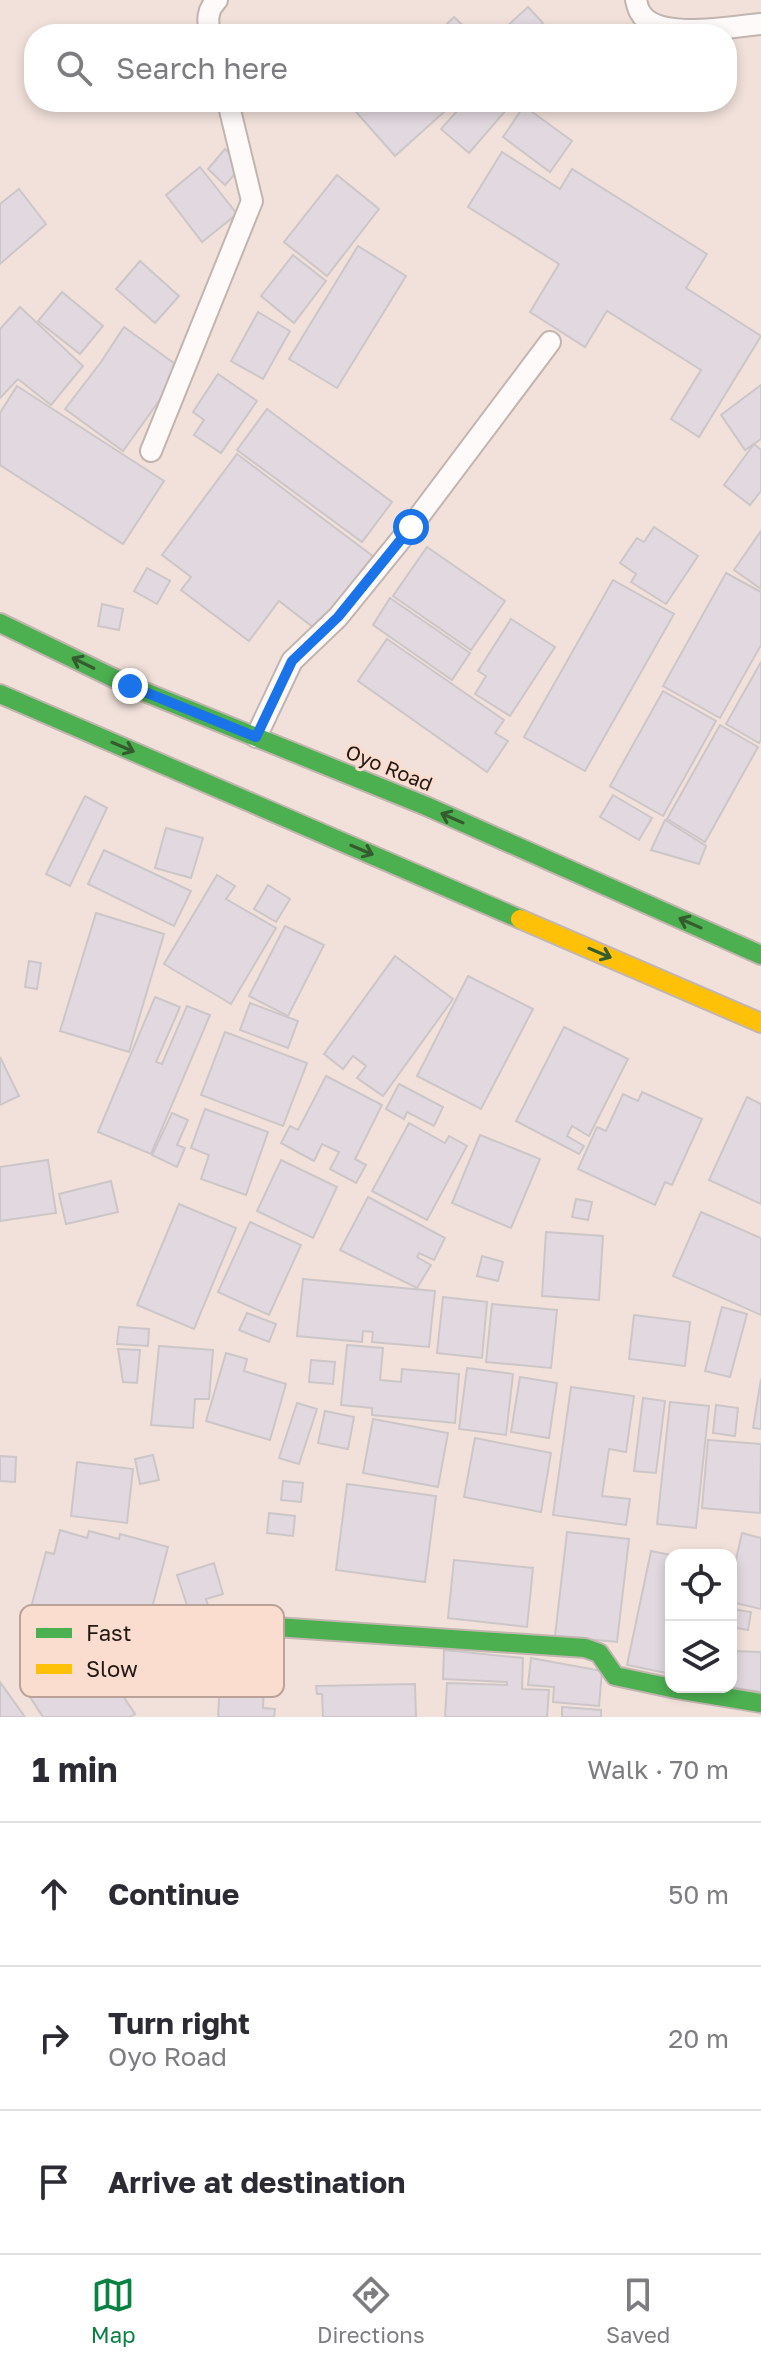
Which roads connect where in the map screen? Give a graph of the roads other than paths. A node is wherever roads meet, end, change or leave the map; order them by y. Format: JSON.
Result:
{"nodes":[{"id":1,"x":217,"y":0,"type":"edge"},
{"id":2,"x":636,"y":0,"type":"edge"},
{"id":3,"x":209,"y":24,"type":"edge"},
{"id":4,"x":656,"y":24,"type":"edge"},
{"id":5,"x":761,"y":24,"type":"edge"},
{"id":6,"x":737,"y":25,"type":"edge"},
{"id":7,"x":230,"y":112,"type":"edge"},
{"id":8,"x":550,"y":342,"type":"dead end"},
{"id":9,"x":151,"y":451,"type":"dead end"},
{"id":10,"x":0,"y":623,"type":"edge"},
{"id":11,"x":0,"y":694,"type":"edge"},
{"id":12,"x":256,"y":737,"type":"junction"},
{"id":13,"x":761,"y":955,"type":"edge"},
{"id":14,"x":761,"y":1023,"type":"edge"},
{"id":15,"x":284,"y":1628,"type":"edge"},
{"id":16,"x":761,"y":1703,"type":"edge"}],
"edges":[{"from":1,"to":3,"type":"lane"},
{"from":2,"to":4,"type":"lane"},
{"from":5,"to":6,"type":"lane"},
{"from":7,"to":9,"type":"lane"},
{"from":8,"to":12,"type":"lane"},
{"from":12,"to":10,"type":"main road","name":"Oyo Road","one_way":true},
{"from":11,"to":14,"type":"main road","one_way":true},
{"from":13,"to":12,"type":"main road","name":"Oyo Road","one_way":true},
{"from":15,"to":16,"type":"main road"}]}
